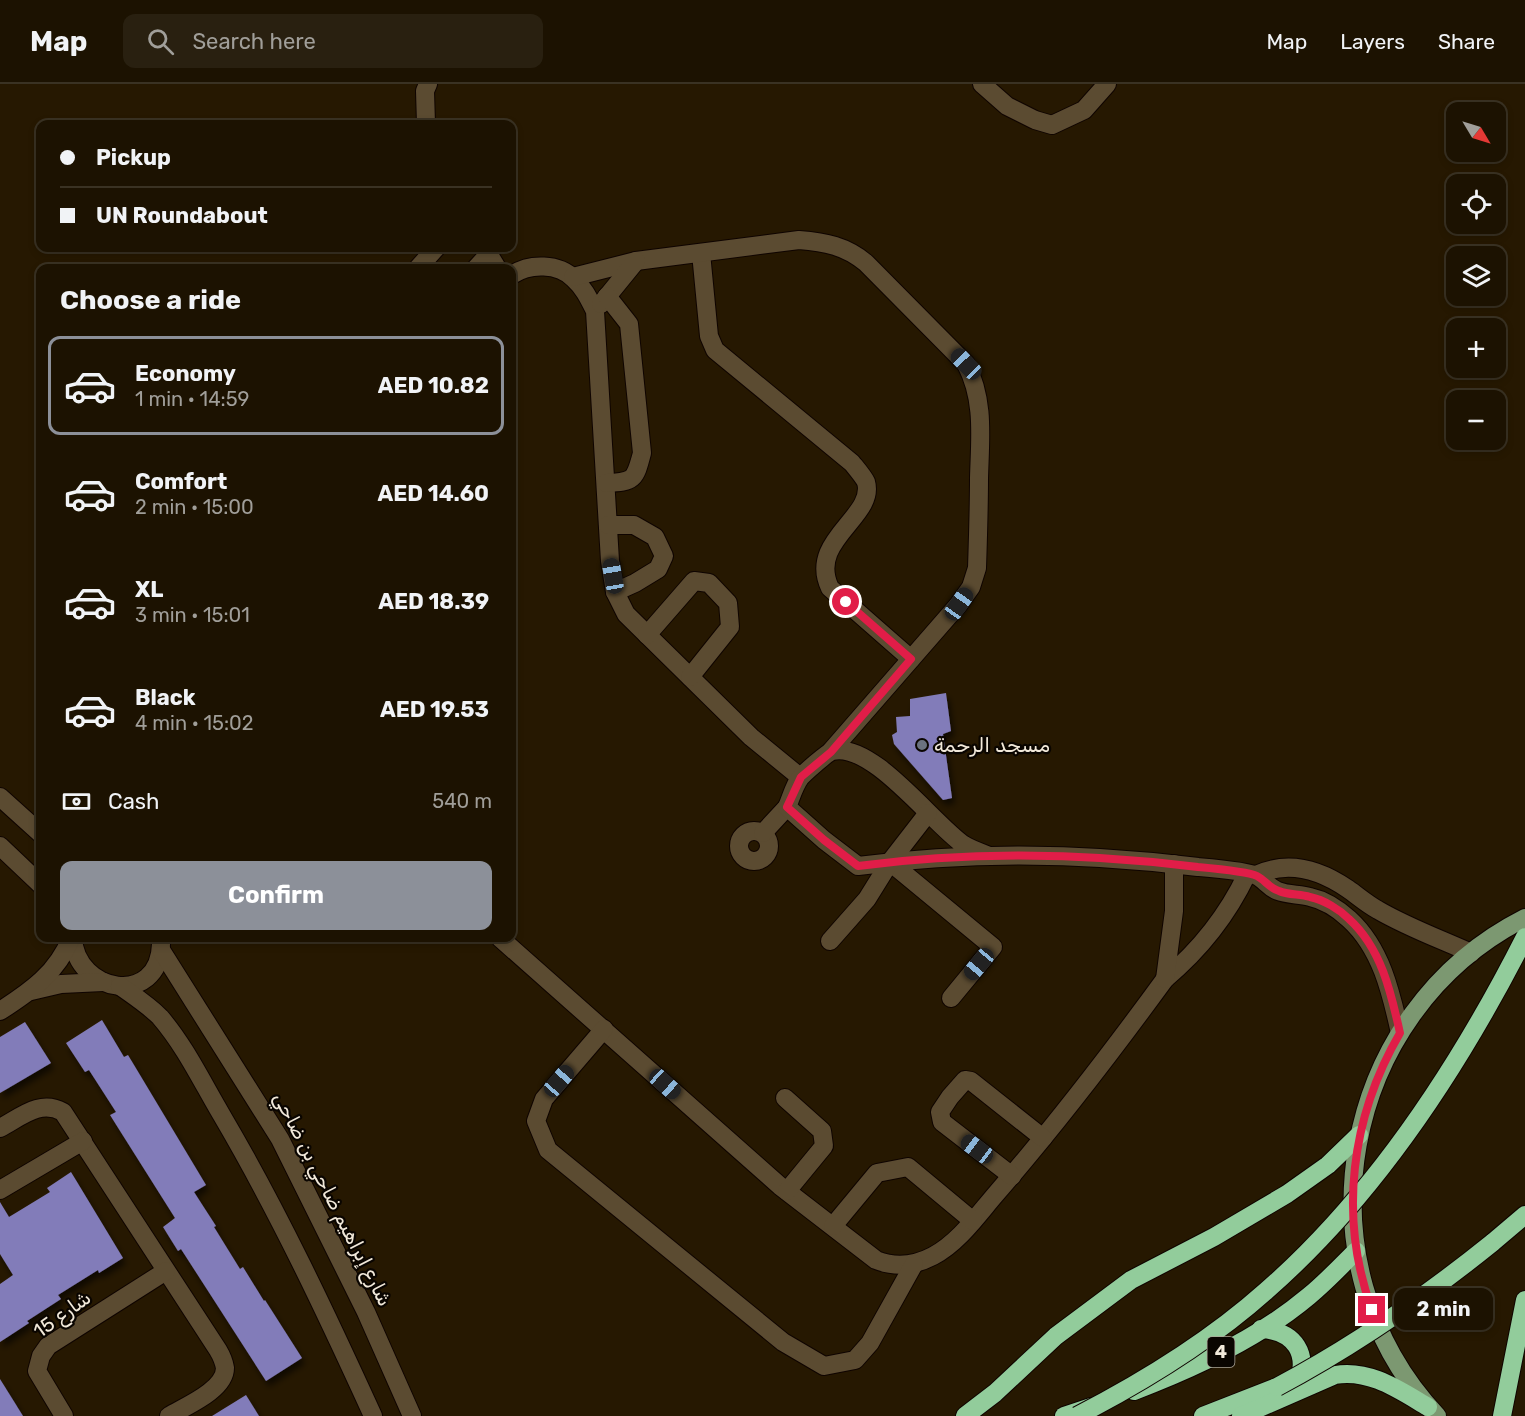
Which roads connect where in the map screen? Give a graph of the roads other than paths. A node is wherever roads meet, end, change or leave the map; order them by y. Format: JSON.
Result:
{"nodes":[{"id":1,"x":428,"y":84,"type":"edge"},
{"id":2,"x":982,"y":84,"type":"edge"},
{"id":3,"x":1107,"y":84,"type":"edge"},
{"id":4,"x":426,"y":120,"type":"edge"},
{"id":5,"x":432,"y":252,"type":"edge"},
{"id":6,"x":701,"y":253,"type":"junction"},
{"id":7,"x":636,"y":261,"type":"junction"},
{"id":8,"x":422,"y":264,"type":"edge"},
{"id":9,"x":516,"y":272,"type":"edge"},
{"id":10,"x":573,"y":277,"type":"junction"},
{"id":11,"x":607,"y":296,"type":"junction"},
{"id":12,"x":595,"y":311,"type":"junction"},
{"id":13,"x":606,"y":483,"type":"junction"},
{"id":14,"x":608,"y":525,"type":"junction"},
{"id":15,"x":615,"y":592,"type":"junction"},
{"id":16,"x":647,"y":635,"type":"junction"},
{"id":17,"x":911,"y":659,"type":"junction"},
{"id":18,"x":690,"y":676,"type":"junction"},
{"id":19,"x":831,"y":752,"type":"junction"},
{"id":20,"x":801,"y":777,"type":"junction"},
{"id":21,"x":0,"y":797,"type":"edge"},
{"id":22,"x":787,"y":807,"type":"junction"},
{"id":23,"x":928,"y":813,"type":"junction"},
{"id":24,"x":36,"y":829,"type":"edge"},
{"id":25,"x":763,"y":833,"type":"dead end"},
{"id":26,"x":0,"y":846,"type":"edge"},
{"id":27,"x":990,"y":856,"type":"junction"},
{"id":28,"x":890,"y":861,"type":"junction"},
{"id":29,"x":1174,"y":864,"type":"junction"},
{"id":30,"x":1252,"y":875,"type":"junction"},
{"id":31,"x":36,"y":880,"type":"edge"},
{"id":32,"x":1525,"y":918,"type":"edge"},
{"id":33,"x":1525,"y":937,"type":"edge"},
{"id":34,"x":830,"y":940,"type":"dead end"},
{"id":35,"x":69,"y":942,"type":"edge"},
{"id":36,"x":72,"y":942,"type":"edge"},
{"id":37,"x":505,"y":942,"type":"edge"},
{"id":38,"x":160,"y":944,"type":"edge"},
{"id":39,"x":1471,"y":953,"type":"junction"},
{"id":40,"x":1165,"y":979,"type":"junction"},
{"id":41,"x":112,"y":984,"type":"junction"},
{"id":42,"x":32,"y":991,"type":"junction"},
{"id":43,"x":951,"y":998,"type":"dead end"},
{"id":44,"x":0,"y":1011,"type":"edge"},
{"id":45,"x":604,"y":1029,"type":"junction"},
{"id":46,"x":1400,"y":1033,"type":"junction"},
{"id":47,"x":785,"y":1098,"type":"dead end"},
{"id":48,"x":0,"y":1128,"type":"edge"},
{"id":49,"x":1359,"y":1135,"type":"junction"},
{"id":50,"x":1044,"y":1138,"type":"junction"},
{"id":51,"x":83,"y":1141,"type":"junction"},
{"id":52,"x":1012,"y":1176,"type":"junction"},
{"id":53,"x":0,"y":1190,"type":"edge"},
{"id":54,"x":787,"y":1191,"type":"junction"},
{"id":55,"x":1525,"y":1215,"type":"edge"},
{"id":56,"x":973,"y":1221,"type":"junction"},
{"id":57,"x":833,"y":1226,"type":"junction"},
{"id":58,"x":1356,"y":1251,"type":"junction"},
{"id":59,"x":914,"y":1264,"type":"junction"},
{"id":60,"x":166,"y":1271,"type":"junction"},
{"id":61,"x":1525,"y":1300,"type":"edge"},
{"id":62,"x":1261,"y":1329,"type":"junction"},
{"id":63,"x":1283,"y":1391,"type":"junction"},
{"id":64,"x":1432,"y":1412,"type":"edge"},
{"id":65,"x":64,"y":1416,"type":"edge"},
{"id":66,"x":169,"y":1416,"type":"edge"},
{"id":67,"x":373,"y":1416,"type":"edge"},
{"id":68,"x":412,"y":1416,"type":"edge"},
{"id":69,"x":965,"y":1416,"type":"edge"},
{"id":70,"x":1064,"y":1416,"type":"edge"},
{"id":71,"x":1077,"y":1416,"type":"edge"},
{"id":72,"x":1203,"y":1416,"type":"edge"},
{"id":73,"x":1241,"y":1416,"type":"edge"},
{"id":74,"x":1502,"y":1416,"type":"edge"}],
"edges":[{"from":1,"to":4,"type":"street"},
{"from":2,"to":3,"type":"street"},
{"from":5,"to":8,"type":"street"},
{"from":6,"to":7,"type":"street"},
{"from":6,"to":17,"type":"street"},
{"from":6,"to":17,"type":"street"},
{"from":7,"to":10,"type":"street"},
{"from":7,"to":11,"type":"street"},
{"from":9,"to":10,"type":"street"},
{"from":10,"to":12,"type":"street"},
{"from":11,"to":12,"type":"street"},
{"from":11,"to":13,"type":"street"},
{"from":12,"to":13,"type":"street"},
{"from":13,"to":14,"type":"street"},
{"from":14,"to":15,"type":"street"},
{"from":14,"to":15,"type":"street"},
{"from":15,"to":16,"type":"street"},
{"from":16,"to":18,"type":"street"},
{"from":16,"to":18,"type":"street"},
{"from":17,"to":19,"type":"street"},
{"from":18,"to":20,"type":"street"},
{"from":19,"to":20,"type":"street"},
{"from":19,"to":23,"type":"street"},
{"from":20,"to":22,"type":"street"},
{"from":21,"to":24,"type":"street"},
{"from":22,"to":25,"type":"street"},
{"from":22,"to":28,"type":"street"},
{"from":23,"to":27,"type":"street"},
{"from":23,"to":28,"type":"street"},
{"from":26,"to":31,"type":"street"},
{"from":27,"to":28,"type":"street"},
{"from":27,"to":29,"type":"street"},
{"from":28,"to":34,"type":"street"},
{"from":28,"to":43,"type":"street"},
{"from":29,"to":30,"type":"street"},
{"from":29,"to":40,"type":"street"},
{"from":30,"to":39,"type":"street"},
{"from":30,"to":40,"type":"street"},
{"from":30,"to":46,"type":"street"},
{"from":32,"to":39,"type":"main road"},
{"from":33,"to":71,"type":"highway","bridge":true},
{"from":35,"to":42,"type":"street"},
{"from":36,"to":41,"type":"street"},
{"from":37,"to":45,"type":"street"},
{"from":38,"to":41,"type":"street"},
{"from":38,"to":68,"type":"street","name":"شارع إبراهيم ضاحي بن ضاحي"},
{"from":39,"to":46,"type":"main road"},
{"from":40,"to":50,"type":"street"},
{"from":41,"to":42,"type":"street"},
{"from":41,"to":67,"type":"street"},
{"from":42,"to":44,"type":"street"},
{"from":45,"to":54,"type":"street"},
{"from":45,"to":59,"type":"street"},
{"from":46,"to":49,"type":"main road"},
{"from":47,"to":54,"type":"street"},
{"from":48,"to":51,"type":"street"},
{"from":49,"to":58,"type":"main road"},
{"from":49,"to":69,"type":"highway"},
{"from":50,"to":52,"type":"street"},
{"from":50,"to":52,"type":"street"},
{"from":51,"to":53,"type":"street"},
{"from":51,"to":60,"type":"street"},
{"from":52,"to":56,"type":"street"},
{"from":54,"to":57,"type":"street"},
{"from":55,"to":63,"type":"highway","bridge":true},
{"from":56,"to":57,"type":"street"},
{"from":56,"to":59,"type":"street"},
{"from":57,"to":59,"type":"street"},
{"from":58,"to":62,"type":"highway","number":"4"},
{"from":58,"to":64,"type":"main road"},
{"from":60,"to":65,"type":"street","name":"شارع 15"},
{"from":60,"to":66,"type":"street"},
{"from":61,"to":74,"type":"highway"},
{"from":62,"to":63,"type":"highway"},
{"from":62,"to":70,"type":"highway","number":"4"},
{"from":63,"to":64,"type":"highway"},
{"from":63,"to":72,"type":"highway"},
{"from":63,"to":73,"type":"highway"}]}
